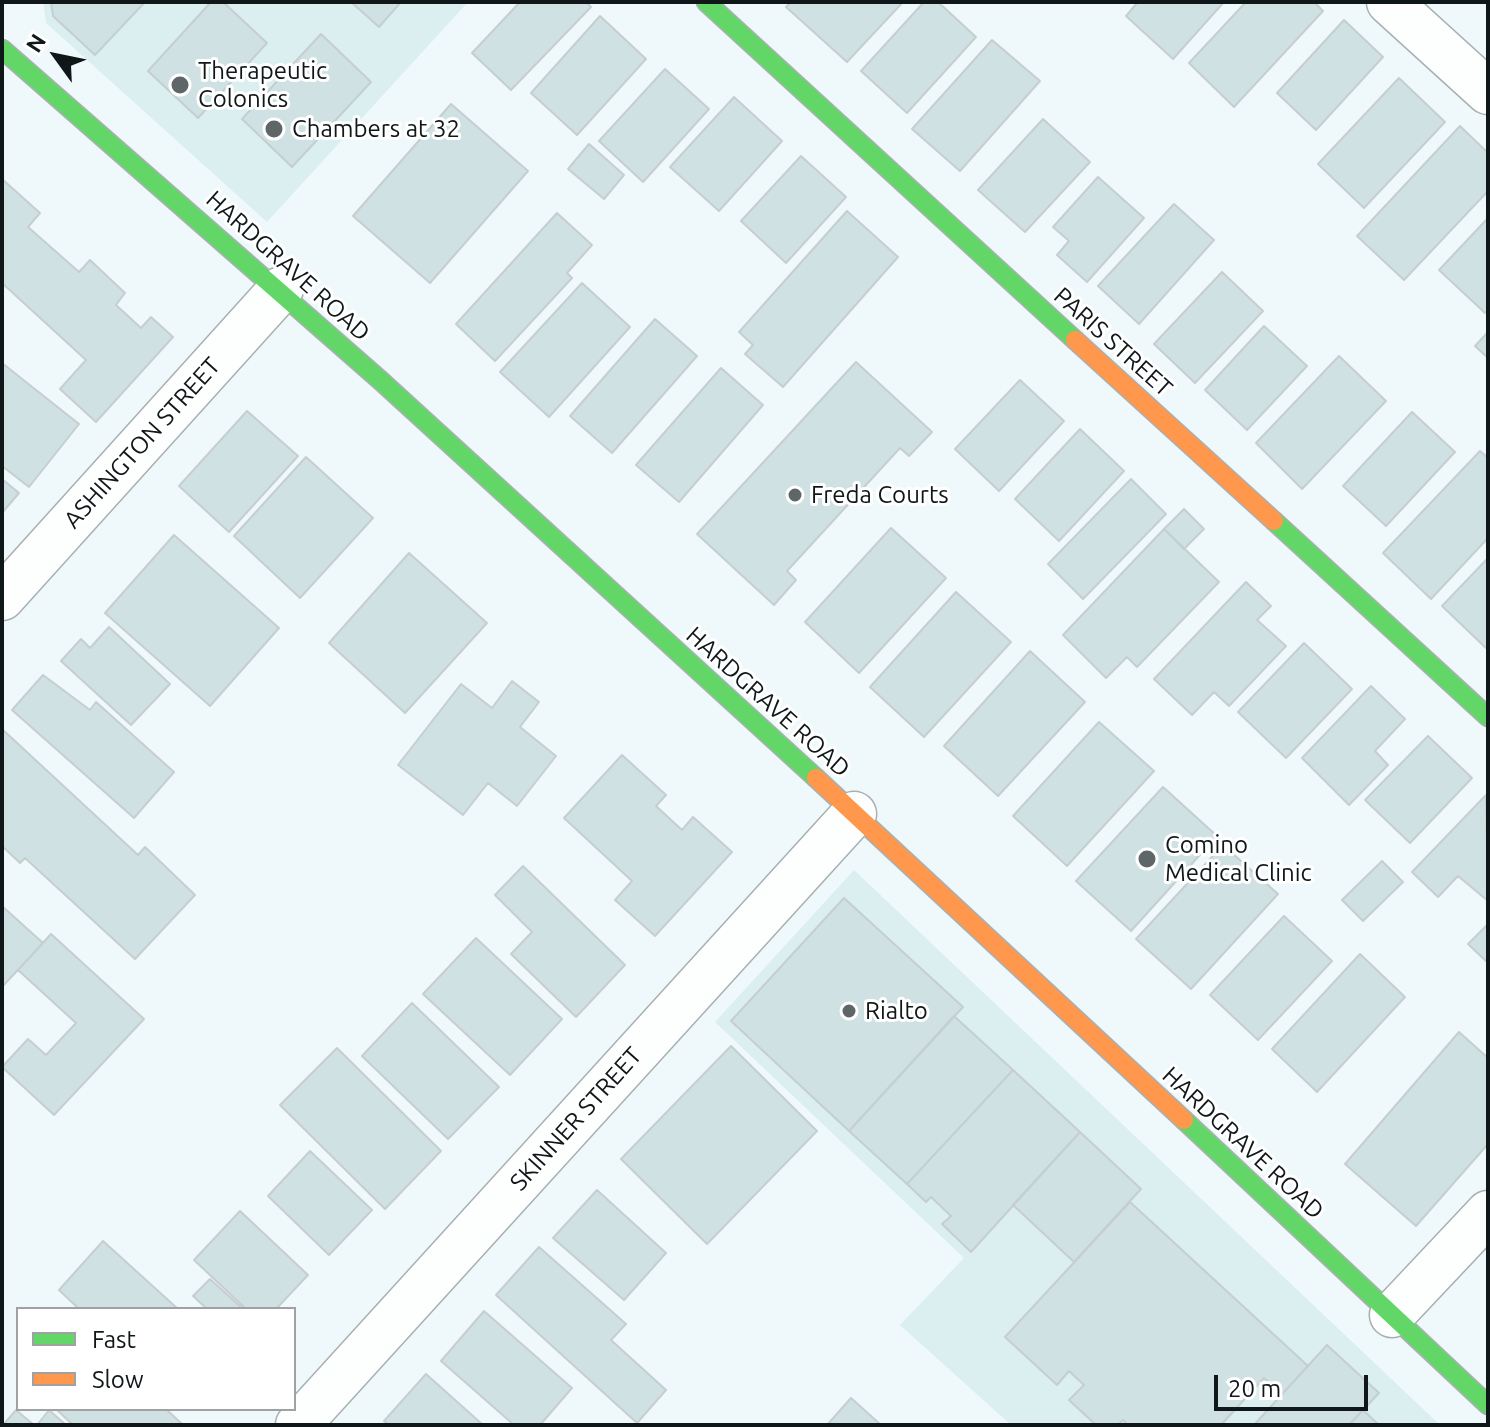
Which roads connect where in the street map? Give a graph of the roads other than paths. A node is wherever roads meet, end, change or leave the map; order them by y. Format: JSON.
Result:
{"nodes":[{"id":1,"x":706,"y":2,"type":"edge"},
{"id":2,"x":1389,"y":2,"type":"edge"},
{"id":3,"x":2,"y":49,"type":"edge"},
{"id":4,"x":1488,"y":92,"type":"edge"},
{"id":5,"x":281,"y":289,"type":"junction"},
{"id":6,"x":2,"y":598,"type":"edge"},
{"id":7,"x":1488,"y":717,"type":"edge"},
{"id":8,"x":854,"y":814,"type":"junction"},
{"id":9,"x":1488,"y":1213,"type":"edge"},
{"id":10,"x":1392,"y":1315,"type":"junction"},
{"id":11,"x":1488,"y":1405,"type":"edge"},
{"id":12,"x":298,"y":1425,"type":"edge"}],
"edges":[{"from":1,"to":7,"type":"street","name":"PARIS STREET"},
{"from":2,"to":4,"type":"street"},
{"from":3,"to":5,"type":"street","name":"HARDGRAVE ROAD"},
{"from":5,"to":6,"type":"street","name":"ASHINGTON STREET"},
{"from":5,"to":8,"type":"street","name":"HARDGRAVE ROAD"},
{"from":8,"to":10,"type":"street","name":"HARDGRAVE ROAD"},
{"from":8,"to":12,"type":"street","name":"SKINNER STREET"},
{"from":9,"to":10,"type":"street"},
{"from":10,"to":11,"type":"street","name":"HARDGRAVE ROAD"}]}
